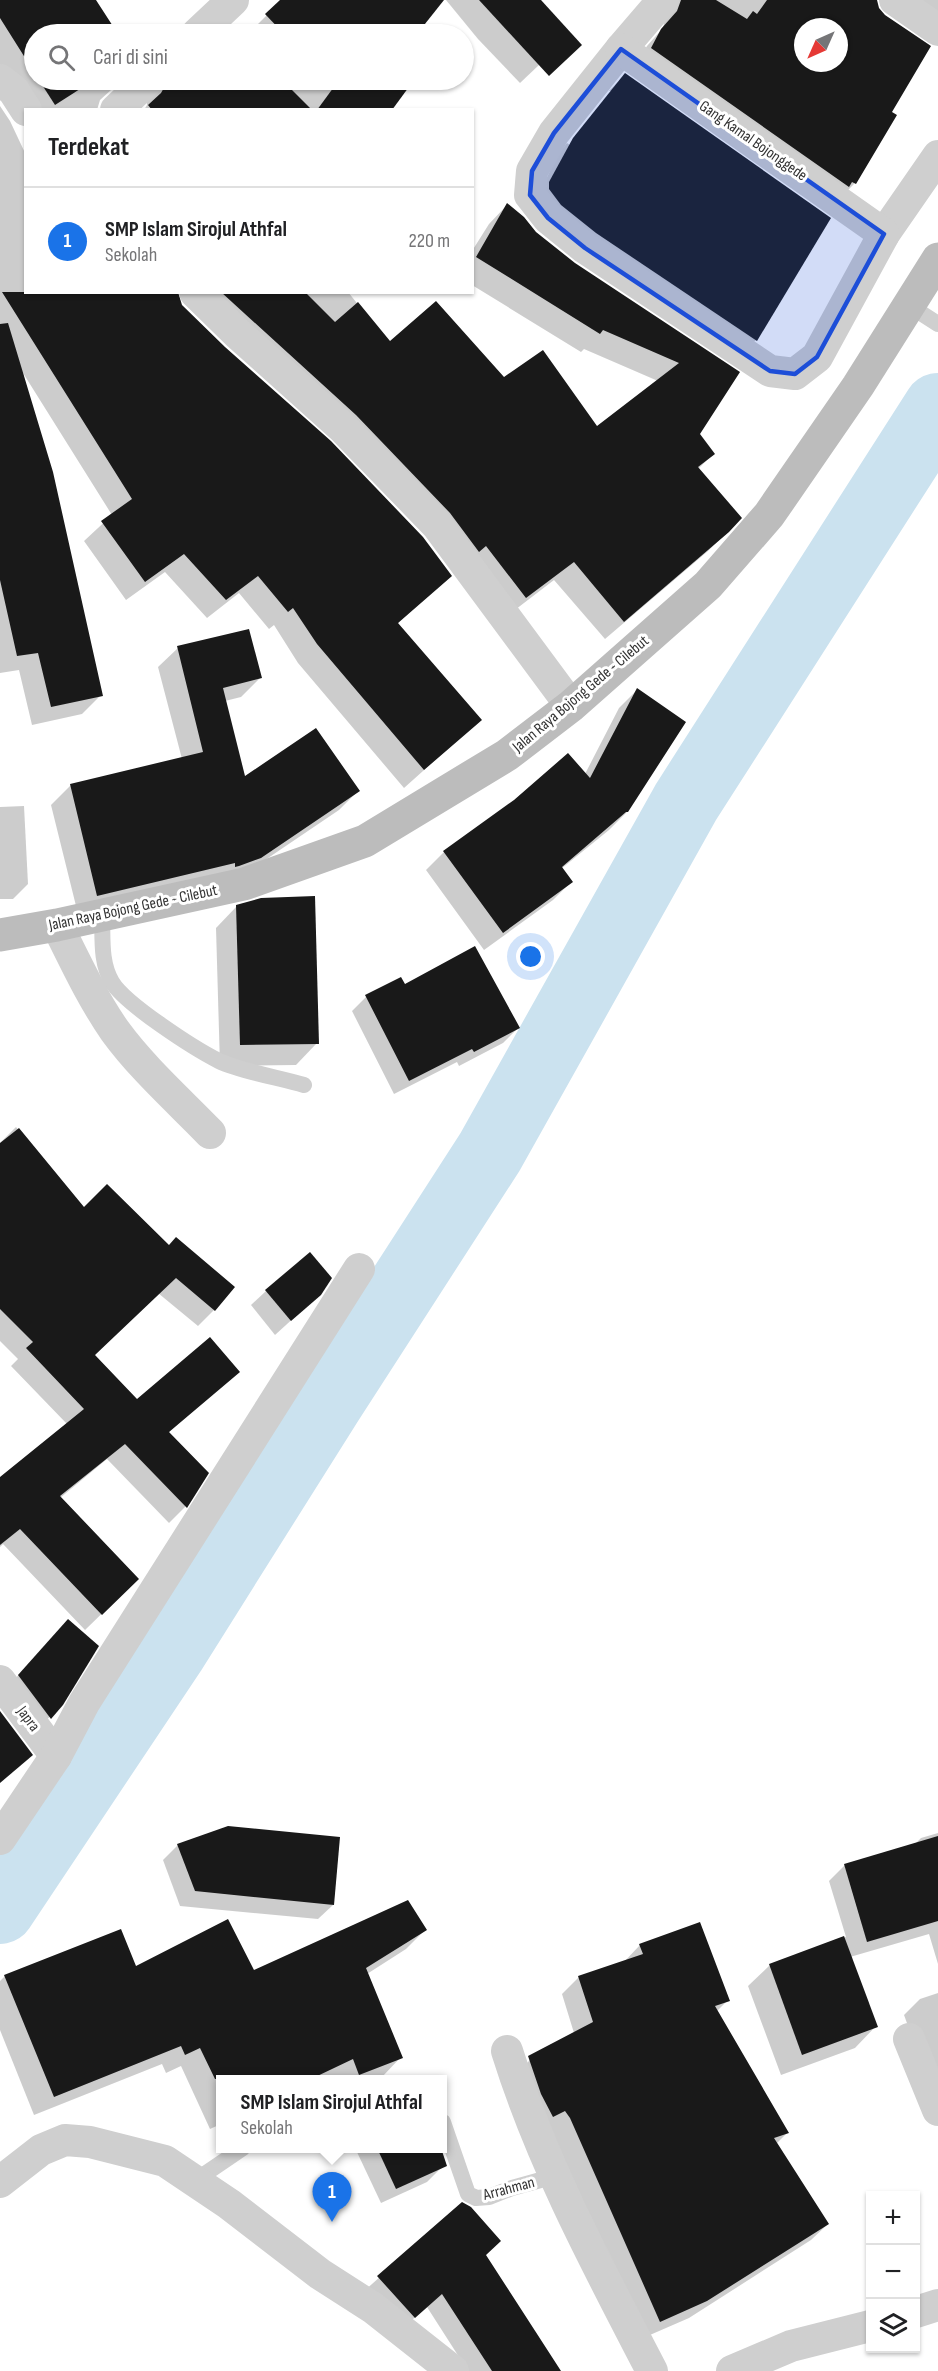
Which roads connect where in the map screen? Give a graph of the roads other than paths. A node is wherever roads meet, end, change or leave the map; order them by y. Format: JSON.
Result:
{"nodes":[{"id":1,"x":233,"y":0,"type":"edge"},
{"id":2,"x":663,"y":0,"type":"edge"},
{"id":3,"x":895,"y":0,"type":"edge"},
{"id":4,"x":207,"y":24,"type":"edge"},
{"id":5,"x":938,"y":30,"type":"edge"},
{"id":6,"x":621,"y":49,"type":"junction"},
{"id":7,"x":0,"y":80,"type":"edge"},
{"id":8,"x":138,"y":90,"type":"edge"},
{"id":9,"x":25,"y":108,"type":"edge"},
{"id":10,"x":119,"y":108,"type":"edge"},
{"id":11,"x":938,"y":156,"type":"edge"},
{"id":12,"x":884,"y":234,"type":"junction"},
{"id":13,"x":938,"y":259,"type":"edge"},
{"id":14,"x":197,"y":294,"type":"edge"},
{"id":15,"x":910,"y":306,"type":"junction"},
{"id":16,"x":938,"y":324,"type":"edge"},
{"id":17,"x":571,"y":706,"type":"junction"},
{"id":18,"x":102,"y":915,"type":"junction"},
{"id":19,"x":57,"y":925,"type":"junction"},
{"id":20,"x":0,"y":935,"type":"edge"},
{"id":21,"x":304,"y":1085,"type":"dead end"},
{"id":22,"x":210,"y":1133,"type":"dead end"},
{"id":23,"x":359,"y":1269,"type":"dead end"},
{"id":24,"x":0,"y":1681,"type":"edge"},
{"id":25,"x":56,"y":1756,"type":"junction"},
{"id":26,"x":0,"y":1839,"type":"edge"},
{"id":27,"x":909,"y":2039,"type":"dead end"},
{"id":28,"x":507,"y":2051,"type":"dead end"},
{"id":29,"x":938,"y":2110,"type":"edge"},
{"id":30,"x":447,"y":2134,"type":"edge"},
{"id":31,"x":236,"y":2153,"type":"edge"},
{"id":32,"x":555,"y":2176,"type":"junction"},
{"id":33,"x":196,"y":2180,"type":"junction"},
{"id":34,"x":0,"y":2182,"type":"edge"},
{"id":35,"x":938,"y":2306,"type":"edge"},
{"id":36,"x":920,"y":2311,"type":"edge"},
{"id":37,"x":866,"y":2327,"type":"edge"},
{"id":38,"x":453,"y":2371,"type":"edge"},
{"id":39,"x":652,"y":2371,"type":"edge"},
{"id":40,"x":732,"y":2371,"type":"edge"}],
"edges":[{"from":1,"to":4,"type":"street"},
{"from":2,"to":6,"type":"street"},
{"from":3,"to":5,"type":"street"},
{"from":6,"to":12,"type":"street","name":"Gang Kamal Bojonggede"},
{"from":6,"to":12,"type":"street"},
{"from":7,"to":9,"type":"street"},
{"from":8,"to":10,"type":"street"},
{"from":11,"to":12,"type":"street"},
{"from":13,"to":15,"type":"main road","name":"Jalan Raya Bojong Gede - Cilebut"},
{"from":14,"to":17,"type":"street"},
{"from":15,"to":16,"type":"lane"},
{"from":15,"to":17,"type":"main road","name":"Jalan Raya Bojong Gede - Cilebut"},
{"from":17,"to":18,"type":"main road","name":"Jalan Raya Bojong Gede - Cilebut"},
{"from":18,"to":19,"type":"main road","name":"Jalan Raya Bojong Gede - Cilebut"},
{"from":18,"to":21,"type":"lane"},
{"from":19,"to":20,"type":"main road","name":"Jalan Raya Bojong Gede - Cilebut"},
{"from":19,"to":22,"type":"street"},
{"from":23,"to":25,"type":"street"},
{"from":24,"to":25,"type":"street","name":"Japra"},
{"from":25,"to":26,"type":"street"},
{"from":27,"to":29,"type":"street"},
{"from":28,"to":32,"type":"street"},
{"from":30,"to":32,"type":"lane","name":"Arrahman"},
{"from":31,"to":33,"type":"lane"},
{"from":32,"to":39,"type":"street"},
{"from":33,"to":34,"type":"street"},
{"from":33,"to":38,"type":"street"},
{"from":35,"to":36,"type":"street"},
{"from":37,"to":40,"type":"street"}]}
